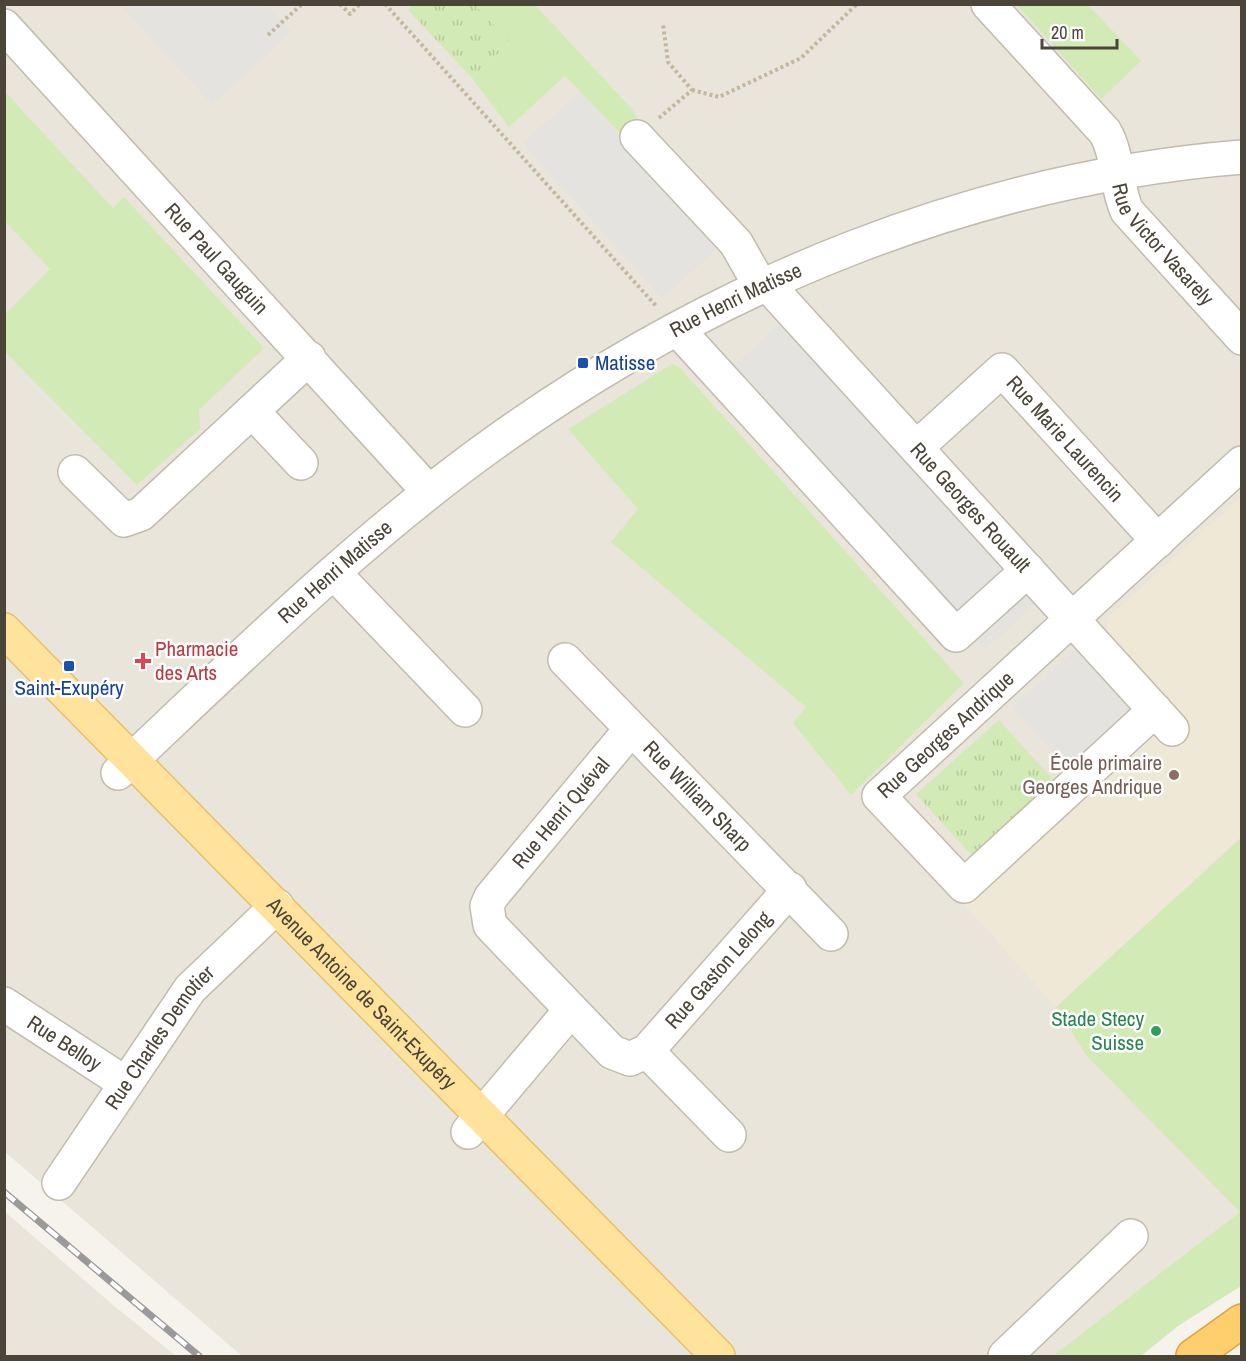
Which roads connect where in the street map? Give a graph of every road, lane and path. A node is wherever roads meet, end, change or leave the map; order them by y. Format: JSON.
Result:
{"nodes":[{"id":1,"x":302,"y":4,"type":"edge"},
{"id":2,"x":340,"y":4,"type":"edge"},
{"id":3,"x":360,"y":4,"type":"edge"},
{"id":4,"x":385,"y":4,"type":"edge"},
{"id":5,"x":857,"y":4,"type":"edge"},
{"id":6,"x":988,"y":4,"type":"edge"},
{"id":7,"x":663,"y":24,"type":"dead end"},
{"id":8,"x":4,"y":26,"type":"edge"},
{"id":9,"x":268,"y":35,"type":"dead end"},
{"id":10,"x":692,"y":90,"type":"junction"},
{"id":11,"x":637,"y":136,"type":"joint"},
{"id":12,"x":1242,"y":157,"type":"edge"},
{"id":13,"x":1117,"y":173,"type":"junction"},
{"id":14,"x":764,"y":286,"type":"junction"},
{"id":15,"x":678,"y":330,"type":"junction"},
{"id":16,"x":1242,"y":338,"type":"edge"},
{"id":17,"x":309,"y":358,"type":"junction"},
{"id":18,"x":252,"y":411,"type":"junction"},
{"id":19,"x":916,"y":447,"type":"junction"},
{"id":20,"x":301,"y":463,"type":"dead end"},
{"id":21,"x":1242,"y":463,"type":"edge"},
{"id":22,"x":75,"y":472,"type":"dead end"},
{"id":23,"x":429,"y":492,"type":"junction"},
{"id":24,"x":1158,"y":541,"type":"junction"},
{"id":25,"x":1028,"y":570,"type":"junction"},
{"id":26,"x":334,"y":573,"type":"junction"},
{"id":27,"x":1073,"y":620,"type":"junction"},
{"id":28,"x":4,"y":630,"type":"edge"},
{"id":29,"x":4,"y":658,"type":"edge"},
{"id":30,"x":565,"y":660,"type":"dead end"},
{"id":31,"x":465,"y":711,"type":"dead end"},
{"id":32,"x":1163,"y":719,"type":"joint"},
{"id":33,"x":631,"y":729,"type":"junction"},
{"id":34,"x":125,"y":766,"type":"junction"},
{"id":35,"x":790,"y":890,"type":"junction"},
{"id":36,"x":270,"y":914,"type":"junction"},
{"id":37,"x":831,"y":934,"type":"dead end"},
{"id":38,"x":4,"y":1004,"type":"edge"},
{"id":39,"x":570,"y":1011,"type":"junction"},
{"id":40,"x":647,"y":1051,"type":"junction"},
{"id":41,"x":125,"y":1083,"type":"junction"},
{"id":42,"x":475,"y":1123,"type":"junction"},
{"id":43,"x":729,"y":1135,"type":"dead end"},
{"id":44,"x":58,"y":1183,"type":"dead end"},
{"id":45,"x":1131,"y":1236,"type":"dead end"},
{"id":46,"x":1242,"y":1321,"type":"edge"},
{"id":47,"x":689,"y":1356,"type":"edge"},
{"id":48,"x":718,"y":1356,"type":"edge"},
{"id":49,"x":1005,"y":1356,"type":"edge"},
{"id":50,"x":1193,"y":1356,"type":"edge"}],
"edges":[{"from":1,"to":9,"type":"path"},
{"from":2,"to":3,"type":"path"},
{"from":4,"to":15,"type":"path"},
{"from":5,"to":10,"type":"path"},
{"from":6,"to":13,"type":"street","name":"Rue Victor Vasarely"},
{"from":7,"to":10,"type":"path"},
{"from":8,"to":17,"type":"street","name":"Rue Paul Gauguin"},
{"from":10,"to":11,"type":"path"},
{"from":11,"to":14,"type":"street","name":"Rue Georges Rouault"},
{"from":12,"to":13,"type":"street","name":"Rue Henri Matisse"},
{"from":13,"to":14,"type":"street","name":"Rue Henri Matisse"},
{"from":13,"to":16,"type":"street","name":"Rue Victor Vasarely"},
{"from":14,"to":15,"type":"street","name":"Rue Henri Matisse"},
{"from":14,"to":19,"type":"street","name":"Rue Georges Rouault"},
{"from":15,"to":23,"type":"street","name":"Rue Henri Matisse"},
{"from":15,"to":25,"type":"street"},
{"from":17,"to":18,"type":"street"},
{"from":17,"to":23,"type":"street","name":"Rue Paul Gauguin"},
{"from":18,"to":20,"type":"street"},
{"from":18,"to":22,"type":"street"},
{"from":19,"to":24,"type":"street","name":"Rue Marie Laurencin"},
{"from":19,"to":25,"type":"street","name":"Rue Georges Rouault"},
{"from":21,"to":24,"type":"street","name":"Rue Georges Andrique"},
{"from":23,"to":26,"type":"street","name":"Rue Henri Matisse"},
{"from":24,"to":27,"type":"street","name":"Rue Georges Andrique"},
{"from":25,"to":27,"type":"street","name":"Rue Georges Rouault"},
{"from":26,"to":31,"type":"street"},
{"from":26,"to":34,"type":"street","name":"Rue Henri Matisse"},
{"from":27,"to":32,"type":"street","name":"Rue Georges Rouault"},
{"from":27,"to":32,"type":"street","name":"Rue Georges Andrique"},
{"from":28,"to":34,"type":"main road","name":"Avenue Antoine de Saint-Exupéry"},
{"from":29,"to":34,"type":"main road","name":"Avenue Antoine de Saint-Exupéry"},
{"from":30,"to":33,"type":"street","name":"Rue William Sharp"},
{"from":33,"to":35,"type":"street","name":"Rue William Sharp"},
{"from":33,"to":39,"type":"street","name":"Rue Henri Quéval"},
{"from":34,"to":36,"type":"main road","name":"Avenue Antoine de Saint-Exupéry"},
{"from":35,"to":37,"type":"street","name":"Rue William Sharp"},
{"from":35,"to":40,"type":"street","name":"Rue Gaston Lelong"},
{"from":36,"to":41,"type":"street","name":"Rue Charles Demotier"},
{"from":36,"to":42,"type":"main road","name":"Avenue Antoine de Saint-Exupéry"},
{"from":38,"to":41,"type":"street","name":"Rue Belloy"},
{"from":39,"to":40,"type":"street"},
{"from":39,"to":42,"type":"street"},
{"from":40,"to":43,"type":"street"},
{"from":41,"to":44,"type":"street","name":"Rue Charles Demotier"},
{"from":42,"to":47,"type":"main road","name":"Avenue Antoine de Saint-Exupéry"},
{"from":42,"to":48,"type":"main road","name":"Avenue Antoine de Saint-Exupéry"},
{"from":45,"to":49,"type":"street"},
{"from":46,"to":50,"type":"highway"}]}
